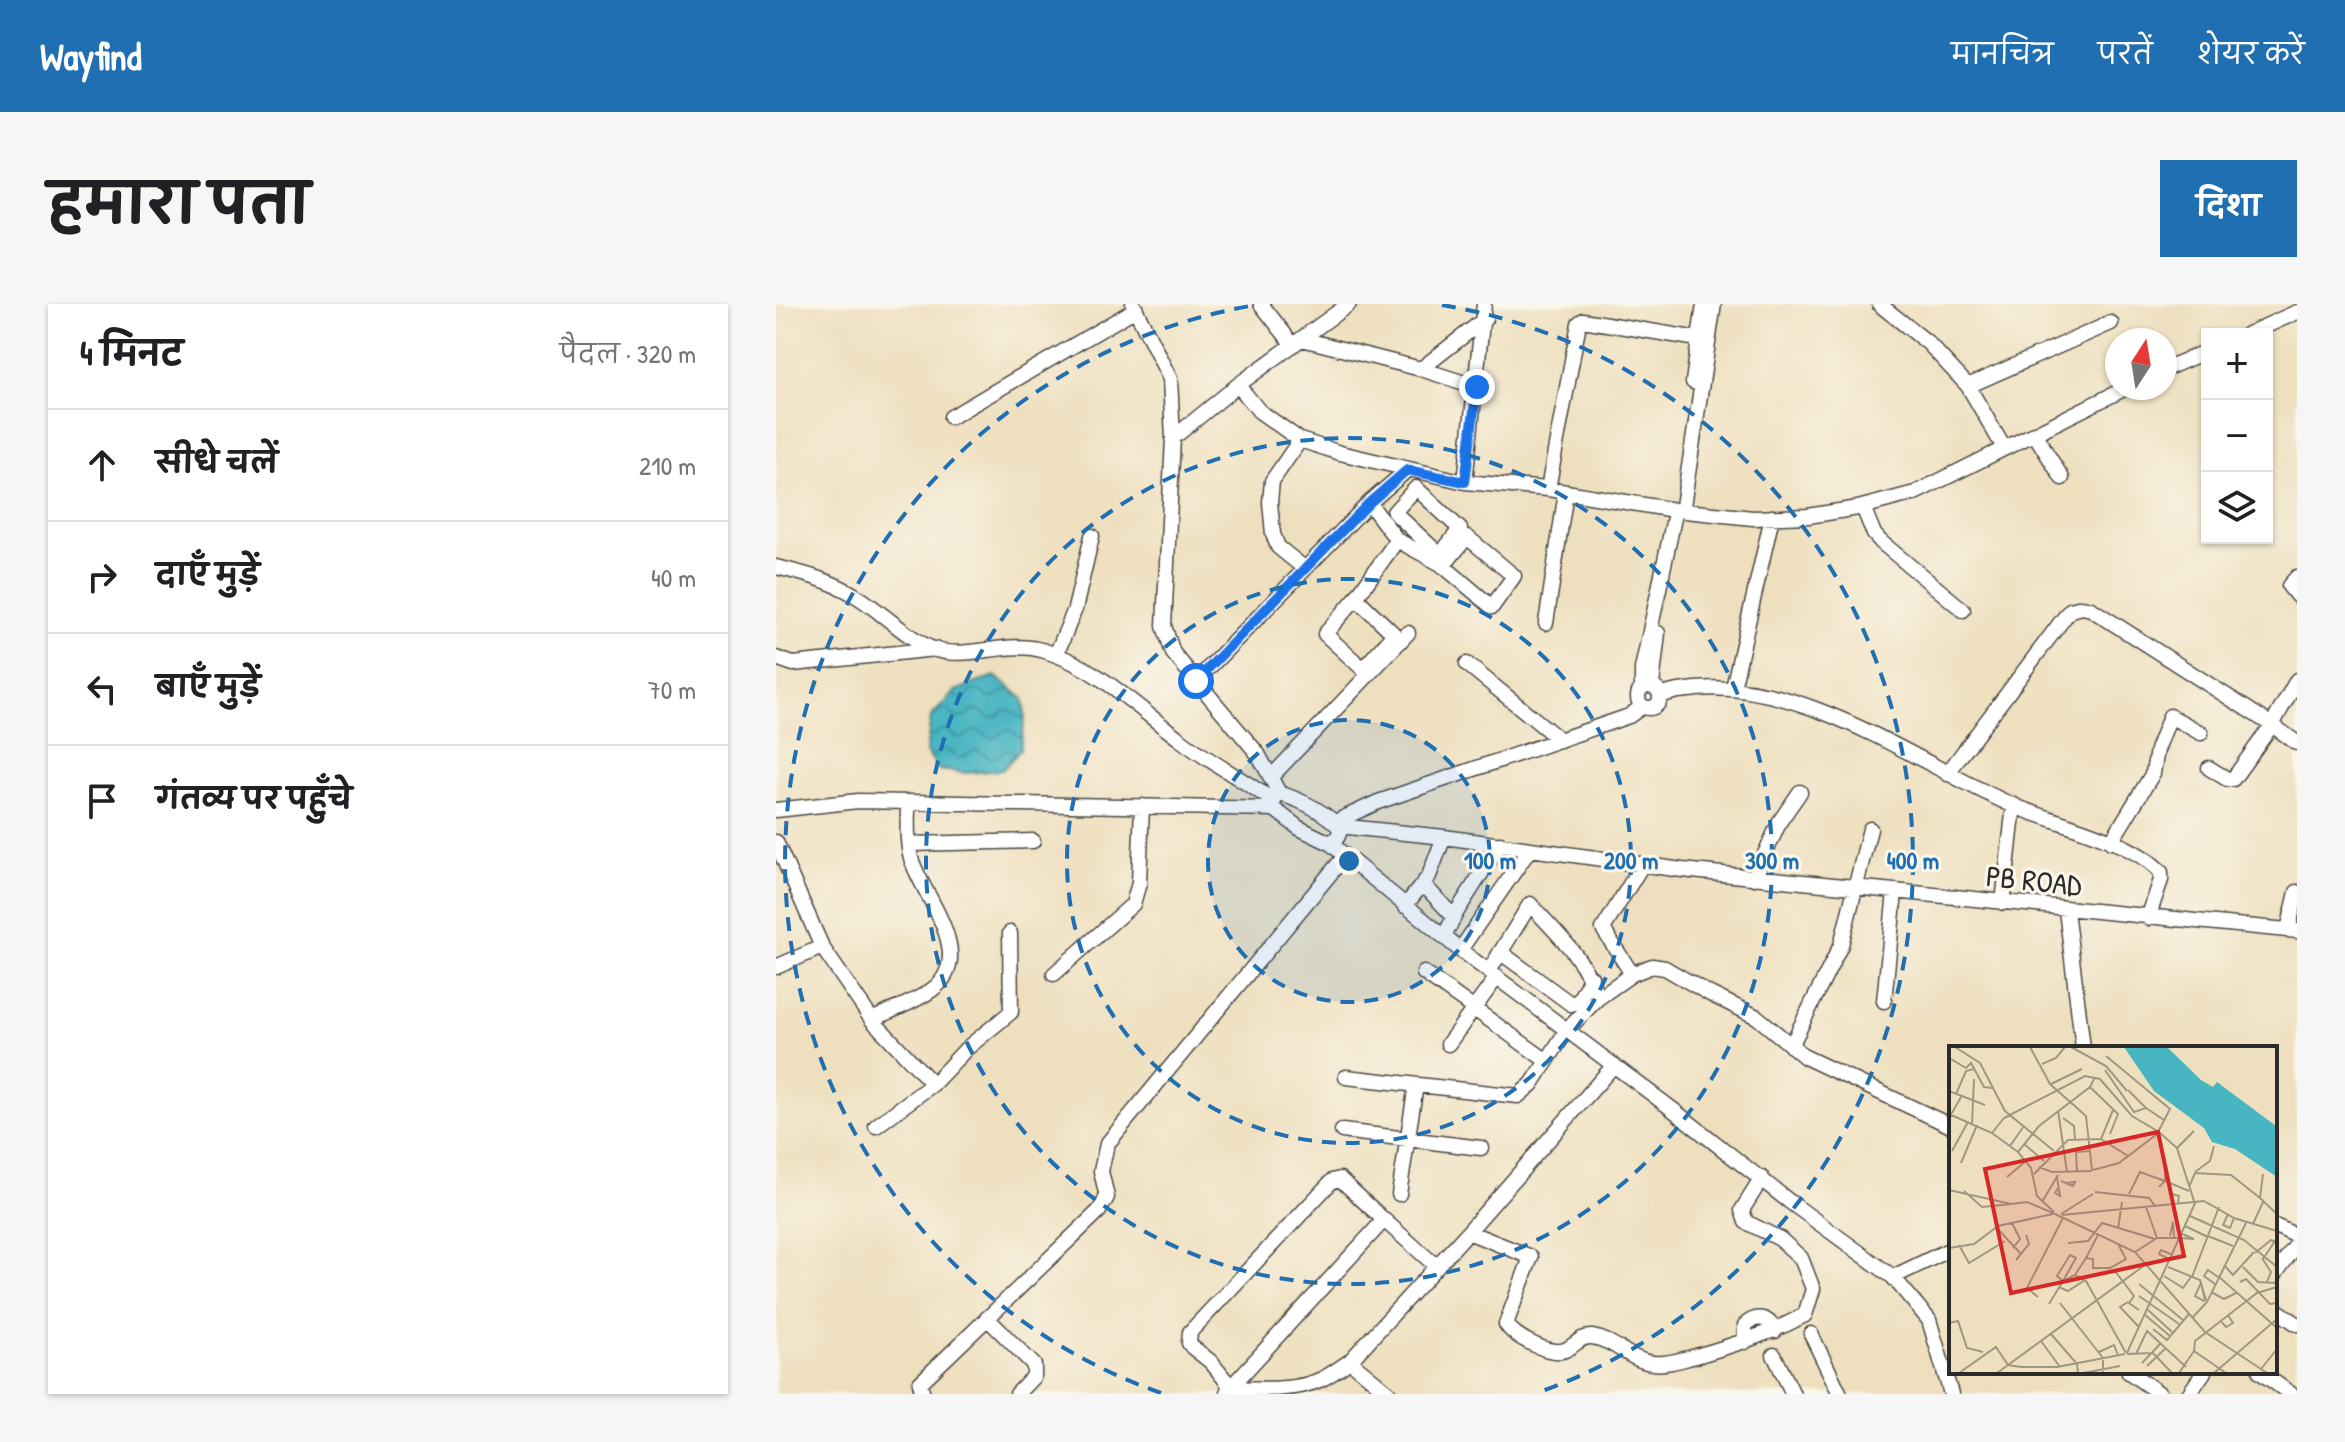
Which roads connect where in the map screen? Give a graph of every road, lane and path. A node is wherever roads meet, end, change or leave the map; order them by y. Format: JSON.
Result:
{"nodes":[{"id":1,"x":1261,"y":304,"type":"edge"},
{"id":2,"x":1349,"y":304,"type":"edge"},
{"id":3,"x":1704,"y":304,"type":"edge"},
{"id":4,"x":1714,"y":304,"type":"edge"},
{"id":5,"x":1879,"y":304,"type":"edge"},
{"id":6,"x":1134,"y":307,"type":"edge"},
{"id":7,"x":1485,"y":312,"type":"edge"},
{"id":8,"x":2297,"y":312,"type":"edge"},
{"id":9,"x":2111,"y":323,"type":"dead end"},
{"id":10,"x":2261,"y":328,"type":"edge"},
{"id":11,"x":1698,"y":339,"type":"junction"},
{"id":12,"x":1298,"y":342,"type":"junction"},
{"id":13,"x":2201,"y":354,"type":"edge"},
{"id":14,"x":2177,"y":364,"type":"edge"},
{"id":15,"x":1421,"y":369,"type":"junction"},
{"id":16,"x":1238,"y":385,"type":"junction"},
{"id":17,"x":1968,"y":386,"type":"junction"},
{"id":18,"x":1477,"y":387,"type":"junction"},
{"id":19,"x":2105,"y":398,"type":"edge"},
{"id":20,"x":951,"y":417,"type":"dead end"},
{"id":21,"x":2034,"y":433,"type":"junction"},
{"id":22,"x":1173,"y":438,"type":"junction"},
{"id":23,"x":1300,"y":440,"type":"junction"},
{"id":24,"x":2004,"y":448,"type":"junction"},
{"id":25,"x":1407,"y":470,"type":"junction"},
{"id":26,"x":2062,"y":478,"type":"dead end"},
{"id":27,"x":1465,"y":482,"type":"junction"},
{"id":28,"x":1548,"y":489,"type":"junction"},
{"id":29,"x":1566,"y":492,"type":"junction"},
{"id":30,"x":1373,"y":499,"type":"junction"},
{"id":31,"x":1863,"y":507,"type":"junction"},
{"id":32,"x":1679,"y":510,"type":"junction"},
{"id":33,"x":1394,"y":512,"type":"junction"},
{"id":34,"x":1772,"y":517,"type":"junction"},
{"id":35,"x":1092,"y":536,"type":"dead end"},
{"id":36,"x":1397,"y":540,"type":"junction"},
{"id":37,"x":1443,"y":566,"type":"junction"},
{"id":38,"x":776,"y":567,"type":"edge"},
{"id":39,"x":1304,"y":568,"type":"junction"},
{"id":40,"x":2297,"y":577,"type":"edge"},
{"id":41,"x":2297,"y":596,"type":"edge"},
{"id":42,"x":1356,"y":598,"type":"junction"},
{"id":43,"x":1963,"y":610,"type":"dead end"},
{"id":44,"x":1546,"y":623,"type":"dead end"},
{"id":45,"x":1408,"y":633,"type":"dead end"},
{"id":46,"x":935,"y":649,"type":"junction"},
{"id":47,"x":1056,"y":655,"type":"junction"},
{"id":48,"x":776,"y":658,"type":"edge"},
{"id":49,"x":793,"y":664,"type":"junction"},
{"id":50,"x":1467,"y":664,"type":"dead end"},
{"id":51,"x":776,"y":673,"type":"edge"},
{"id":52,"x":2297,"y":680,"type":"edge"},
{"id":53,"x":1196,"y":681,"type":"junction"},
{"id":54,"x":1733,"y":688,"type":"junction"},
{"id":55,"x":1652,"y":689,"type":"junction"},
{"id":56,"x":2272,"y":725,"type":"junction"},
{"id":57,"x":2201,"y":733,"type":"dead end"},
{"id":58,"x":1560,"y":740,"type":"junction"},
{"id":59,"x":2297,"y":743,"type":"edge"},
{"id":60,"x":2209,"y":768,"type":"dead end"},
{"id":61,"x":1947,"y":774,"type":"junction"},
{"id":62,"x":1271,"y":777,"type":"junction"},
{"id":63,"x":1800,"y":792,"type":"dead end"},
{"id":64,"x":1275,"y":801,"type":"junction"},
{"id":65,"x":908,"y":802,"type":"junction"},
{"id":66,"x":2014,"y":805,"type":"junction"},
{"id":67,"x":1142,"y":806,"type":"junction"},
{"id":68,"x":776,"y":810,"type":"edge"},
{"id":69,"x":1336,"y":824,"type":"junction"},
{"id":70,"x":1870,"y":829,"type":"dead end"},
{"id":71,"x":1444,"y":837,"type":"junction"},
{"id":72,"x":1033,"y":841,"type":"dead end"},
{"id":73,"x":776,"y":842,"type":"edge"},
{"id":74,"x":2111,"y":842,"type":"junction"},
{"id":75,"x":1330,"y":843,"type":"junction"},
{"id":76,"x":909,"y":844,"type":"junction"},
{"id":77,"x":1500,"y":844,"type":"junction"},
{"id":78,"x":1530,"y":849,"type":"junction"},
{"id":79,"x":1344,"y":857,"type":"junction"},
{"id":80,"x":1642,"y":865,"type":"junction"},
{"id":81,"x":1754,"y":878,"type":"junction"},
{"id":82,"x":1423,"y":884,"type":"junction"},
{"id":83,"x":1855,"y":888,"type":"junction"},
{"id":84,"x":1895,"y":892,"type":"junction"},
{"id":85,"x":2296,"y":901,"type":"edge"},
{"id":86,"x":2003,"y":903,"type":"junction"},
{"id":87,"x":1405,"y":906,"type":"junction"},
{"id":88,"x":2066,"y":910,"type":"junction"},
{"id":89,"x":1454,"y":917,"type":"junction"},
{"id":90,"x":2148,"y":918,"type":"junction"},
{"id":91,"x":2292,"y":931,"type":"edge"},
{"id":92,"x":1010,"y":933,"type":"dead end"},
{"id":93,"x":1444,"y":937,"type":"junction"},
{"id":94,"x":822,"y":947,"type":"junction"},
{"id":95,"x":1460,"y":950,"type":"junction"},
{"id":96,"x":1500,"y":952,"type":"junction"},
{"id":97,"x":776,"y":967,"type":"edge"},
{"id":98,"x":1424,"y":973,"type":"dead end"},
{"id":99,"x":1054,"y":974,"type":"dead end"},
{"id":100,"x":1493,"y":974,"type":"junction"},
{"id":101,"x":1632,"y":974,"type":"junction"},
{"id":102,"x":1591,"y":977,"type":"junction"},
{"id":103,"x":1598,"y":998,"type":"junction"},
{"id":104,"x":1884,"y":1001,"type":"dead end"},
{"id":105,"x":1474,"y":1009,"type":"junction"},
{"id":106,"x":872,"y":1020,"type":"junction"},
{"id":107,"x":1567,"y":1030,"type":"junction"},
{"id":108,"x":1448,"y":1044,"type":"dead end"},
{"id":109,"x":1791,"y":1046,"type":"junction"},
{"id":110,"x":2083,"y":1046,"type":"edge"},
{"id":111,"x":1547,"y":1061,"type":"junction"},
{"id":112,"x":1614,"y":1065,"type":"junction"},
{"id":113,"x":1346,"y":1077,"type":"dead end"},
{"id":114,"x":933,"y":1084,"type":"junction"},
{"id":115,"x":1416,"y":1085,"type":"junction"},
{"id":116,"x":1949,"y":1125,"type":"edge"},
{"id":117,"x":876,"y":1126,"type":"dead end"},
{"id":118,"x":1342,"y":1131,"type":"dead end"},
{"id":119,"x":1407,"y":1139,"type":"junction"},
{"id":120,"x":1481,"y":1148,"type":"dead end"},
{"id":121,"x":1762,"y":1178,"type":"junction"},
{"id":122,"x":1399,"y":1194,"type":"dead end"},
{"id":123,"x":1384,"y":1220,"type":"junction"},
{"id":124,"x":2277,"y":1227,"type":"edge"},
{"id":125,"x":1468,"y":1232,"type":"junction"},
{"id":126,"x":2297,"y":1236,"type":"edge"},
{"id":127,"x":2297,"y":1244,"type":"edge"},
{"id":128,"x":1949,"y":1250,"type":"edge"},
{"id":129,"x":1436,"y":1266,"type":"junction"},
{"id":130,"x":2277,"y":1271,"type":"edge"},
{"id":131,"x":1893,"y":1277,"type":"junction"},
{"id":132,"x":2277,"y":1310,"type":"edge"},
{"id":133,"x":987,"y":1318,"type":"junction"},
{"id":134,"x":2297,"y":1324,"type":"edge"},
{"id":135,"x":1811,"y":1334,"type":"dead end"},
{"id":136,"x":1774,"y":1355,"type":"dead end"},
{"id":137,"x":1350,"y":1361,"type":"junction"},
{"id":138,"x":1947,"y":1364,"type":"edge"},
{"id":139,"x":2132,"y":1374,"type":"edge"},
{"id":140,"x":2203,"y":1374,"type":"edge"},
{"id":141,"x":2263,"y":1374,"type":"edge"},
{"id":142,"x":1228,"y":1390,"type":"edge"},
{"id":143,"x":923,"y":1394,"type":"edge"},
{"id":144,"x":1017,"y":1394,"type":"edge"},
{"id":145,"x":1390,"y":1394,"type":"edge"},
{"id":146,"x":1793,"y":1394,"type":"edge"},
{"id":147,"x":1840,"y":1394,"type":"edge"},
{"id":148,"x":1951,"y":1394,"type":"edge"},
{"id":149,"x":2160,"y":1394,"type":"edge"},
{"id":150,"x":2189,"y":1394,"type":"edge"},
{"id":151,"x":2291,"y":1394,"type":"edge"}],
"edges":[{"from":1,"to":12,"type":"street"},
{"from":2,"to":12,"type":"street"},
{"from":3,"to":11,"type":"street"},
{"from":4,"to":32,"type":"street"},
{"from":5,"to":17,"type":"street"},
{"from":6,"to":20,"type":"street"},
{"from":6,"to":22,"type":"street"},
{"from":7,"to":15,"type":"street"},
{"from":7,"to":18,"type":"street"},
{"from":8,"to":10,"type":"street"},
{"from":9,"to":17,"type":"street"},
{"from":11,"to":28,"type":"street"},
{"from":11,"to":32,"type":"street"},
{"from":12,"to":15,"type":"street"},
{"from":12,"to":16,"type":"street"},
{"from":13,"to":14,"type":"street"},
{"from":15,"to":18,"type":"street"},
{"from":16,"to":22,"type":"street"},
{"from":16,"to":23,"type":"street"},
{"from":17,"to":24,"type":"street"},
{"from":18,"to":27,"type":"street"},
{"from":19,"to":21,"type":"street"},
{"from":21,"to":24,"type":"street"},
{"from":21,"to":26,"type":"street"},
{"from":22,"to":53,"type":"street"},
{"from":23,"to":25,"type":"street"},
{"from":23,"to":39,"type":"street"},
{"from":24,"to":31,"type":"street"},
{"from":25,"to":27,"type":"street"},
{"from":25,"to":30,"type":"street"},
{"from":27,"to":28,"type":"street"},
{"from":28,"to":29,"type":"street"},
{"from":29,"to":32,"type":"street"},
{"from":29,"to":44,"type":"street"},
{"from":30,"to":33,"type":"street"},
{"from":30,"to":36,"type":"street"},
{"from":30,"to":39,"type":"street"},
{"from":31,"to":34,"type":"street"},
{"from":31,"to":43,"type":"street"},
{"from":32,"to":34,"type":"street"},
{"from":32,"to":55,"type":"street"},
{"from":33,"to":33,"type":"street"},
{"from":34,"to":54,"type":"street"},
{"from":35,"to":47,"type":"street"},
{"from":36,"to":37,"type":"street"},
{"from":36,"to":42,"type":"street"},
{"from":37,"to":37,"type":"street"},
{"from":38,"to":46,"type":"street"},
{"from":39,"to":53,"type":"street"},
{"from":40,"to":41,"type":"street"},
{"from":42,"to":42,"type":"street"},
{"from":45,"to":62,"type":"street"},
{"from":46,"to":47,"type":"street"},
{"from":46,"to":49,"type":"street"},
{"from":47,"to":64,"type":"street"},
{"from":48,"to":49,"type":"street"},
{"from":49,"to":51,"type":"street"},
{"from":50,"to":58,"type":"street"},
{"from":52,"to":56,"type":"street"},
{"from":53,"to":62,"type":"street"},
{"from":54,"to":55,"type":"street"},
{"from":54,"to":61,"type":"street"},
{"from":55,"to":58,"type":"street"},
{"from":56,"to":59,"type":"street"},
{"from":56,"to":60,"type":"street"},
{"from":56,"to":61,"type":"street"},
{"from":57,"to":74,"type":"street"},
{"from":58,"to":69,"type":"street"},
{"from":61,"to":66,"type":"street"},
{"from":62,"to":64,"type":"street"},
{"from":63,"to":81,"type":"street"},
{"from":64,"to":67,"type":"street"},
{"from":64,"to":69,"type":"street"},
{"from":64,"to":75,"type":"street"},
{"from":65,"to":67,"type":"street"},
{"from":65,"to":68,"type":"street"},
{"from":65,"to":76,"type":"street"},
{"from":66,"to":74,"type":"street"},
{"from":66,"to":86,"type":"street"},
{"from":67,"to":99,"type":"street"},
{"from":69,"to":71,"type":"street","name":"PB ROAD"},
{"from":69,"to":75,"type":"street"},
{"from":70,"to":83,"type":"street"},
{"from":71,"to":77,"type":"street","name":"PB ROAD"},
{"from":71,"to":82,"type":"street"},
{"from":72,"to":76,"type":"street"},
{"from":73,"to":94,"type":"street"},
{"from":74,"to":90,"type":"street"},
{"from":75,"to":79,"type":"street"},
{"from":76,"to":106,"type":"street"},
{"from":77,"to":78,"type":"street","name":"PB ROAD"},
{"from":77,"to":89,"type":"street"},
{"from":78,"to":80,"type":"street","name":"PB ROAD"},
{"from":78,"to":95,"type":"street"},
{"from":79,"to":87,"type":"street"},
{"from":79,"to":133,"type":"street"},
{"from":80,"to":81,"type":"street","name":"PB ROAD"},
{"from":80,"to":101,"type":"street"},
{"from":81,"to":83,"type":"street","name":"PB ROAD"},
{"from":82,"to":87,"type":"street"},
{"from":82,"to":89,"type":"street"},
{"from":83,"to":84,"type":"street","name":"PB ROAD"},
{"from":83,"to":109,"type":"street"},
{"from":84,"to":86,"type":"street","name":"PB ROAD"},
{"from":84,"to":104,"type":"street"},
{"from":85,"to":91,"type":"street"},
{"from":86,"to":88,"type":"street","name":"PB ROAD"},
{"from":87,"to":93,"type":"street"},
{"from":88,"to":90,"type":"street","name":"PB ROAD"},
{"from":88,"to":110,"type":"street"},
{"from":89,"to":93,"type":"street"},
{"from":90,"to":91,"type":"street","name":"PB ROAD"},
{"from":92,"to":114,"type":"street"},
{"from":93,"to":95,"type":"street"},
{"from":94,"to":97,"type":"street"},
{"from":94,"to":106,"type":"street"},
{"from":95,"to":100,"type":"street"},
{"from":96,"to":100,"type":"street"},
{"from":96,"to":102,"type":"street"},
{"from":96,"to":102,"type":"street"},
{"from":98,"to":105,"type":"street"},
{"from":100,"to":105,"type":"street"},
{"from":100,"to":107,"type":"street"},
{"from":101,"to":103,"type":"street"},
{"from":101,"to":109,"type":"street"},
{"from":102,"to":103,"type":"street"},
{"from":103,"to":107,"type":"street"},
{"from":105,"to":108,"type":"street"},
{"from":105,"to":111,"type":"street"},
{"from":106,"to":114,"type":"street"},
{"from":107,"to":111,"type":"street"},
{"from":107,"to":112,"type":"street"},
{"from":109,"to":116,"type":"street"},
{"from":111,"to":115,"type":"street"},
{"from":112,"to":121,"type":"street"},
{"from":112,"to":125,"type":"street"},
{"from":113,"to":115,"type":"street"},
{"from":114,"to":117,"type":"street"},
{"from":115,"to":119,"type":"street"},
{"from":118,"to":119,"type":"street"},
{"from":119,"to":120,"type":"street"},
{"from":119,"to":122,"type":"street"},
{"from":121,"to":125,"type":"street"},
{"from":121,"to":131,"type":"street"},
{"from":123,"to":129,"type":"street"},
{"from":123,"to":142,"type":"street"},
{"from":123,"to":142,"type":"street"},
{"from":124,"to":126,"type":"street"},
{"from":125,"to":129,"type":"street"},
{"from":127,"to":130,"type":"street"},
{"from":128,"to":131,"type":"street"},
{"from":129,"to":137,"type":"street"},
{"from":131,"to":138,"type":"street"},
{"from":132,"to":134,"type":"street"},
{"from":133,"to":143,"type":"street"},
{"from":133,"to":144,"type":"street"},
{"from":135,"to":147,"type":"street"},
{"from":136,"to":146,"type":"street"},
{"from":137,"to":142,"type":"street"},
{"from":137,"to":145,"type":"street"},
{"from":138,"to":148,"type":"street"},
{"from":139,"to":149,"type":"street"},
{"from":140,"to":150,"type":"street"},
{"from":141,"to":151,"type":"street"}]}
